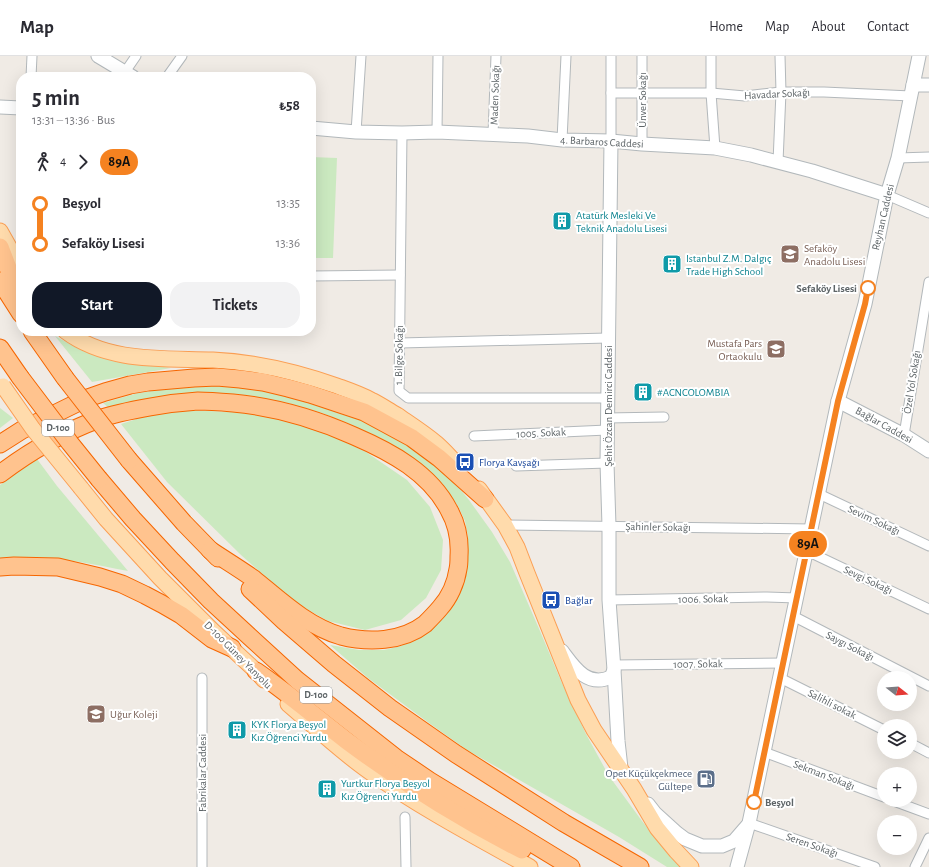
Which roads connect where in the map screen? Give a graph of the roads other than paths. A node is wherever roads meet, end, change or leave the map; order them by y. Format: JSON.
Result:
{"nodes":[{"id":1,"x":32,"y":56,"type":"edge"},
{"id":2,"x":98,"y":56,"type":"edge"},
{"id":3,"x":136,"y":56,"type":"edge"},
{"id":4,"x":182,"y":56,"type":"edge"},
{"id":5,"x":361,"y":56,"type":"edge"},
{"id":6,"x":438,"y":56,"type":"edge"},
{"id":7,"x":496,"y":56,"type":"edge"},
{"id":8,"x":566,"y":56,"type":"edge"},
{"id":9,"x":611,"y":56,"type":"edge"},
{"id":10,"x":642,"y":56,"type":"edge"},
{"id":11,"x":711,"y":56,"type":"edge"},
{"id":12,"x":780,"y":56,"type":"edge"},
{"id":13,"x":919,"y":56,"type":"edge"},
{"id":14,"x":31,"y":72,"type":"edge"},
{"id":15,"x":126,"y":72,"type":"edge"},
{"id":16,"x":130,"y":72,"type":"edge"},
{"id":17,"x":171,"y":72,"type":"edge"},
{"id":18,"x":929,"y":85,"type":"edge"},
{"id":19,"x":912,"y":90,"type":"junction"},
{"id":20,"x":781,"y":92,"type":"junction"},
{"id":21,"x":611,"y":93,"type":"junction"},
{"id":22,"x":642,"y":93,"type":"junction"},
{"id":23,"x":711,"y":93,"type":"junction"},
{"id":24,"x":0,"y":107,"type":"edge"},
{"id":25,"x":16,"y":108,"type":"edge"},
{"id":26,"x":316,"y":128,"type":"edge"},
{"id":27,"x":356,"y":132,"type":"junction"},
{"id":28,"x":437,"y":132,"type":"junction"},
{"id":29,"x":402,"y":133,"type":"junction"},
{"id":30,"x":494,"y":134,"type":"junction"},
{"id":31,"x":562,"y":140,"type":"junction"},
{"id":32,"x":610,"y":141,"type":"junction"},
{"id":33,"x":642,"y":144,"type":"junction"},
{"id":34,"x":715,"y":148,"type":"junction"},
{"id":35,"x":929,"y":157,"type":"edge"},
{"id":36,"x":898,"y":158,"type":"junction"},
{"id":37,"x":778,"y":162,"type":"junction"},
{"id":38,"x":887,"y":196,"type":"junction"},
{"id":39,"x":929,"y":213,"type":"edge"},
{"id":40,"x":0,"y":231,"type":"edge"},
{"id":41,"x":0,"y":247,"type":"edge"},
{"id":42,"x":16,"y":259,"type":"edge"},
{"id":43,"x":400,"y":275,"type":"junction"},
{"id":44,"x":316,"y":276,"type":"edge"},
{"id":45,"x":0,"y":281,"type":"edge"},
{"id":46,"x":929,"y":282,"type":"edge"},
{"id":47,"x":16,"y":289,"type":"edge"},
{"id":48,"x":16,"y":306,"type":"edge"},
{"id":49,"x":36,"y":336,"type":"edge"},
{"id":50,"x":72,"y":336,"type":"edge"},
{"id":51,"x":608,"y":338,"type":"junction"},
{"id":52,"x":400,"y":343,"type":"junction"},
{"id":53,"x":0,"y":348,"type":"edge"},
{"id":54,"x":1,"y":384,"type":"edge"},
{"id":55,"x":607,"y":398,"type":"junction"},
{"id":56,"x":838,"y":401,"type":"junction"},
{"id":57,"x":664,"y":417,"type":"dead end"},
{"id":58,"x":607,"y":424,"type":"junction"},
{"id":59,"x":904,"y":435,"type":"junction"},
{"id":60,"x":474,"y":436,"type":"dead end"},
{"id":61,"x":0,"y":444,"type":"edge"},
{"id":62,"x":929,"y":451,"type":"edge"},
{"id":63,"x":607,"y":463,"type":"junction"},
{"id":64,"x":516,"y":466,"type":"dead end"},
{"id":65,"x":0,"y":474,"type":"edge"},
{"id":66,"x":819,"y":494,"type":"junction"},
{"id":67,"x":485,"y":499,"type":"junction"},
{"id":68,"x":504,"y":525,"type":"junction"},
{"id":69,"x":609,"y":526,"type":"junction"},
{"id":70,"x":811,"y":529,"type":"junction"},
{"id":71,"x":929,"y":546,"type":"edge"},
{"id":72,"x":210,"y":550,"type":"junction"},
{"id":73,"x":807,"y":551,"type":"junction"},
{"id":74,"x":0,"y":567,"type":"edge"},
{"id":75,"x":797,"y":598,"type":"junction"},
{"id":76,"x":609,"y":600,"type":"junction"},
{"id":77,"x":929,"y":609,"type":"edge"},
{"id":78,"x":793,"y":616,"type":"junction"},
{"id":79,"x":555,"y":642,"type":"junction"},
{"id":80,"x":232,"y":648,"type":"junction"},
{"id":81,"x":783,"y":663,"type":"junction"},
{"id":82,"x":614,"y":668,"type":"junction"},
{"id":83,"x":256,"y":670,"type":"junction"},
{"id":84,"x":202,"y":678,"type":"dead end"},
{"id":85,"x":780,"y":678,"type":"junction"},
{"id":86,"x":929,"y":686,"type":"edge"},
{"id":87,"x":877,"y":726,"type":"edge"},
{"id":88,"x":917,"y":747,"type":"edge"},
{"id":89,"x":764,"y":752,"type":"junction"},
{"id":90,"x":929,"y":753,"type":"edge"},
{"id":91,"x":621,"y":768,"type":"junction"},
{"id":92,"x":634,"y":789,"type":"junction"},
{"id":93,"x":877,"y":794,"type":"edge"},
{"id":94,"x":910,"y":807,"type":"edge"},
{"id":95,"x":929,"y":814,"type":"edge"},
{"id":96,"x":405,"y":818,"type":"dead end"},
{"id":97,"x":749,"y":823,"type":"junction"},
{"id":98,"x":929,"y":838,"type":"edge"},
{"id":99,"x":202,"y":867,"type":"edge"},
{"id":100,"x":406,"y":867,"type":"edge"},
{"id":101,"x":530,"y":867,"type":"edge"},
{"id":102,"x":557,"y":867,"type":"edge"},
{"id":103,"x":571,"y":867,"type":"edge"},
{"id":104,"x":640,"y":867,"type":"edge"},
{"id":105,"x":691,"y":867,"type":"edge"},
{"id":106,"x":738,"y":867,"type":"edge"},
{"id":107,"x":875,"y":867,"type":"edge"},
{"id":108,"x":915,"y":867,"type":"edge"}],
"edges":[{"from":1,"to":14,"type":"street"},
{"from":2,"to":15,"type":"street"},
{"from":3,"to":16,"type":"street"},
{"from":4,"to":17,"type":"street"},
{"from":5,"to":27,"type":"street"},
{"from":6,"to":28,"type":"street"},
{"from":7,"to":30,"type":"street","name":"Maden Sokağı"},
{"from":8,"to":31,"type":"street"},
{"from":9,"to":21,"type":"street"},
{"from":10,"to":22,"type":"street","name":"Ünver Sokağı"},
{"from":11,"to":23,"type":"street"},
{"from":12,"to":20,"type":"street"},
{"from":13,"to":19,"type":"street","name":"Reyhan Caddesi"},
{"from":18,"to":19,"type":"street"},
{"from":19,"to":20,"type":"street","name":"Havadar Sokağı"},
{"from":19,"to":36,"type":"street","name":"Reyhan Caddesi"},
{"from":20,"to":23,"type":"street","name":"Havadar Sokağı"},
{"from":20,"to":37,"type":"street"},
{"from":21,"to":22,"type":"street","name":"Havadar Sokağı"},
{"from":21,"to":32,"type":"street"},
{"from":22,"to":23,"type":"street","name":"Havadar Sokağı"},
{"from":22,"to":33,"type":"street","name":"Ünver Sokağı"},
{"from":23,"to":34,"type":"street"},
{"from":24,"to":25,"type":"street"},
{"from":26,"to":27,"type":"street","name":"4. Barbaros Caddesi"},
{"from":27,"to":29,"type":"street","name":"4. Barbaros Caddesi"},
{"from":28,"to":29,"type":"street","name":"4. Barbaros Caddesi"},
{"from":28,"to":30,"type":"street","name":"4. Barbaros Caddesi"},
{"from":29,"to":43,"type":"street","name":"1. Bilge Sokağı"},
{"from":30,"to":31,"type":"street","name":"4. Barbaros Caddesi"},
{"from":31,"to":32,"type":"street","name":"4. Barbaros Caddesi"},
{"from":32,"to":33,"type":"street","name":"4. Barbaros Caddesi"},
{"from":32,"to":51,"type":"street","name":"Şehit Özcan Demirci Caddesi"},
{"from":33,"to":34,"type":"street","name":"4. Barbaros Caddesi"},
{"from":34,"to":37,"type":"street","name":"4. Barbaros Caddesi"},
{"from":35,"to":36,"type":"street"},
{"from":36,"to":38,"type":"street","name":"Reyhan Caddesi"},
{"from":37,"to":38,"type":"street","name":"4. Barbaros Caddesi"},
{"from":38,"to":39,"type":"street"},
{"from":38,"to":56,"type":"street","name":"Reyhan Caddesi"},
{"from":40,"to":42,"type":"main road"},
{"from":41,"to":47,"type":"highway"},
{"from":43,"to":44,"type":"street"},
{"from":43,"to":52,"type":"street","name":"1. Bilge Sokağı"},
{"from":45,"to":48,"type":"highway"},
{"from":46,"to":59,"type":"street","name":"Özel Yol Sokağı"},
{"from":49,"to":72,"type":"highway","bridge":true},
{"from":50,"to":67,"type":"main road"},
{"from":51,"to":52,"type":"street"},
{"from":51,"to":55,"type":"street","name":"Şehit Özcan Demirci Caddesi"},
{"from":52,"to":55,"type":"street","name":"1. Bilge Sokağı"},
{"from":53,"to":103,"type":"highway","number":"D-100","bridge":true},
{"from":54,"to":80,"type":"main road","name":"D-100 Güney Yanyolu","bridge":true},
{"from":55,"to":58,"type":"street","name":"Şehit Özcan Demirci Caddesi"},
{"from":56,"to":59,"type":"street","name":"Bağlar Caddesi"},
{"from":56,"to":66,"type":"street","name":"Reyhan Caddesi"},
{"from":57,"to":58,"type":"street","name":"1005. Sokak"},
{"from":58,"to":60,"type":"street","name":"1005. Sokak"},
{"from":58,"to":63,"type":"street","name":"Şehit Özcan Demirci Caddesi"},
{"from":59,"to":62,"type":"street","name":"Bağlar Caddesi"},
{"from":61,"to":67,"type":"highway"},
{"from":63,"to":64,"type":"street"},
{"from":63,"to":69,"type":"street","name":"Şehit Özcan Demirci Caddesi"},
{"from":65,"to":72,"type":"highway"},
{"from":66,"to":70,"type":"street","name":"Reyhan Caddesi"},
{"from":66,"to":71,"type":"street","name":"Sevim Sokağı"},
{"from":67,"to":68,"type":"main road"},
{"from":68,"to":69,"type":"street","name":"Şahinler Sokağı"},
{"from":68,"to":79,"type":"main road"},
{"from":69,"to":70,"type":"street","name":"Şahinler Sokağı"},
{"from":69,"to":76,"type":"street","name":"Şehit Özcan Demirci Caddesi"},
{"from":70,"to":73,"type":"street","name":"Reyhan Caddesi"},
{"from":72,"to":104,"type":"highway"},
{"from":73,"to":75,"type":"street","name":"Reyhan Caddesi"},
{"from":73,"to":77,"type":"street","name":"Sevgi Sokağı"},
{"from":74,"to":80,"type":"highway"},
{"from":75,"to":76,"type":"street","name":"1006. Sokak"},
{"from":75,"to":78,"type":"street","name":"Reyhan Caddesi"},
{"from":76,"to":82,"type":"street","name":"Şehit Özcan Demirci Caddesi"},
{"from":78,"to":81,"type":"street","name":"Reyhan Caddesi"},
{"from":78,"to":86,"type":"street","name":"Saygı Sokağı"},
{"from":79,"to":82,"type":"street"},
{"from":79,"to":91,"type":"main road"},
{"from":80,"to":83,"type":"main road","name":"D-100 Güney Yanyolu"},
{"from":81,"to":82,"type":"street","name":"1007. Sokak"},
{"from":81,"to":85,"type":"street","name":"Reyhan Caddesi"},
{"from":82,"to":91,"type":"street","name":"Şehit Özcan Demirci Caddesi"},
{"from":83,"to":101,"type":"main road","name":"D-100 Güney Yanyolu"},
{"from":83,"to":102,"type":"highway"},
{"from":84,"to":99,"type":"street","name":"Fabrikalar Caddesi"},
{"from":85,"to":87,"type":"street","name":"Salihli sokak"},
{"from":85,"to":89,"type":"street","name":"Reyhan Caddesi"},
{"from":88,"to":90,"type":"street"},
{"from":89,"to":93,"type":"street","name":"Sekman Sokağı"},
{"from":89,"to":97,"type":"street","name":"Reyhan Caddesi"},
{"from":91,"to":92,"type":"main road"},
{"from":92,"to":97,"type":"street"},
{"from":92,"to":105,"type":"main road"},
{"from":94,"to":95,"type":"street"},
{"from":96,"to":100,"type":"street"},
{"from":97,"to":106,"type":"street","name":"Reyhan Caddesi"},
{"from":97,"to":107,"type":"street","name":"Seren Sokağı"},
{"from":98,"to":108,"type":"street"}]}
